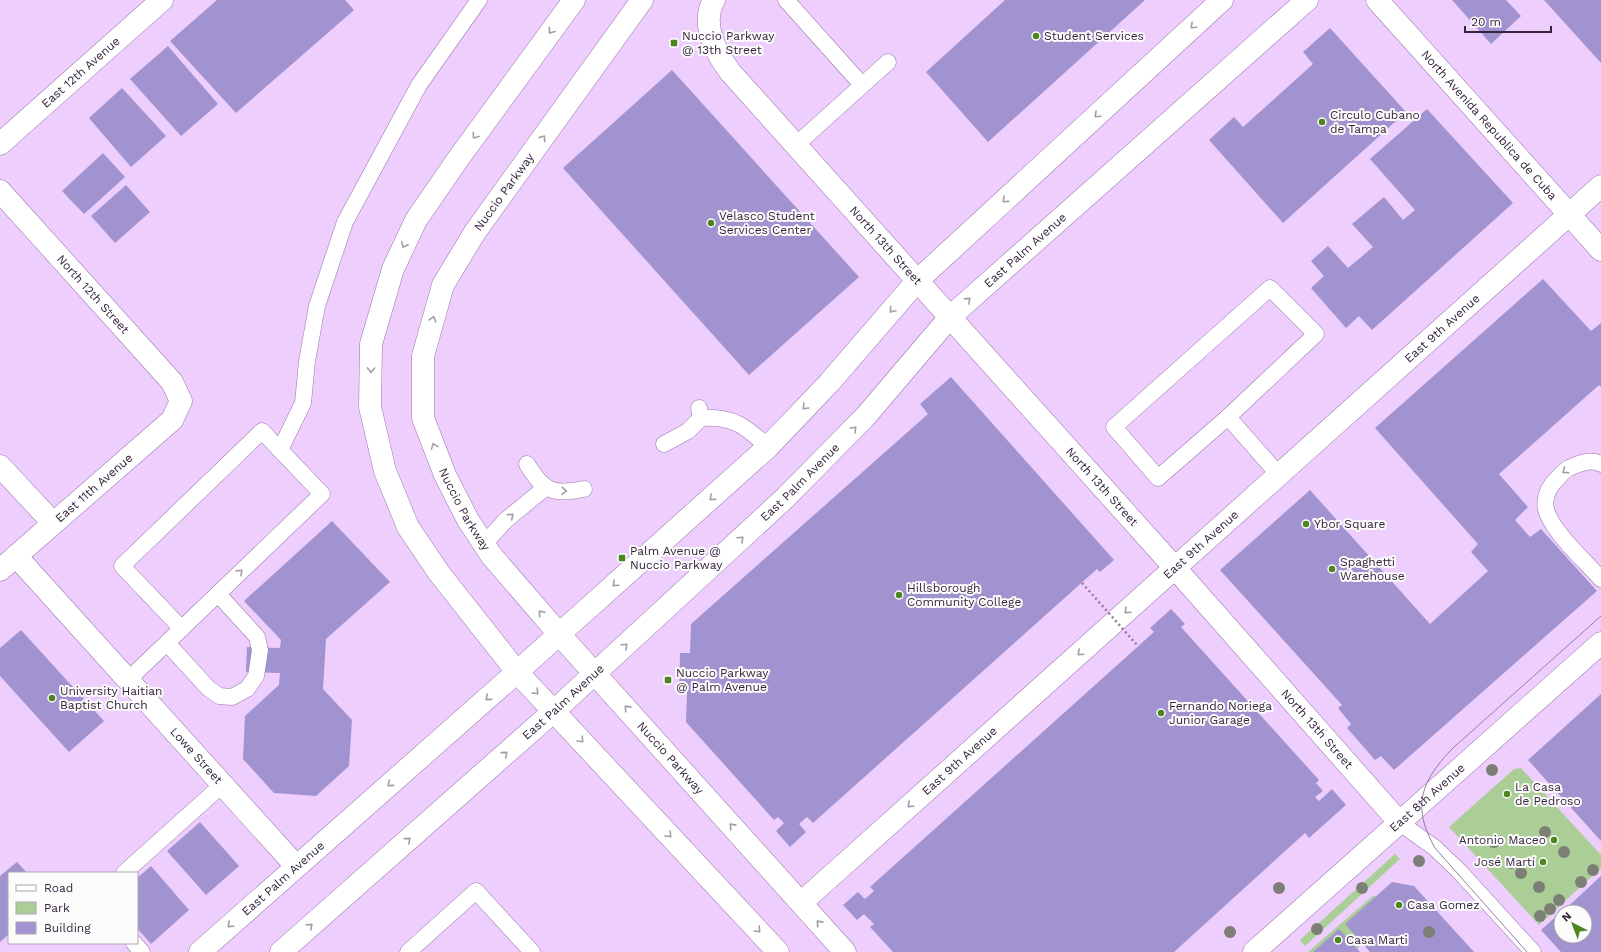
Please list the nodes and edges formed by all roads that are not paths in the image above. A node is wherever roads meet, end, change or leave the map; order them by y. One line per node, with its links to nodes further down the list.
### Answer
1 (162, 0): 12 (street, East 12th Avenue)
2 (479, 0): 24 (lane)
3 (574, 0): 41 (street, one-way to 41)
4 (642, 0): 32 (street, Nuccio Parkway, one-way to 4)
5 (714, 0): 13 (street, North 13th Street)
6 (786, 0): 11 (lane)
7 (1222, 0): 18 (street, East Palm Avenue, one-way to 18)
8 (1307, 0): 19 (street, East Palm Avenue, one-way to 8)
9 (1377, 0): 16 (street, North Avenida Republica de Cuba)
10 (888, 62): 11 (lane)
11 (862, 85): 13 (lane)
12 (0, 144)
13 (796, 145): 18 (street, North 13th Street)
14 (1601, 186): 16 (street, East 9th Avenue)
15 (0, 191): 20 (street, North 12th Street)
16 (1569, 215): 17 (street, North Avenida Republica de Cuba); 28 (street, East 9th Avenue)
17 (1601, 250)
18 (917, 281): 19 (street, North 13th Street); 23 (street, East Palm Avenue, one-way to 23)
19 (950, 317): 34 (street, North 13th Street); 42 (street, East Palm Avenue, one-way to 19)
20 (181, 401): 31 (street, East 11th Avenue)
21 (1228, 417): 21 (lane); 28 (lane)
22 (664, 444): 23 (lane)
23 (768, 447): 38 (street, East Palm Avenue, one-way to 38)
24 (280, 450): 36 (lane, one-way to 24); 37 (lane)
25 (527, 464): 29 (lane)
26 (1601, 464): 35 (lane, one-way to 35)
27 (0, 466): 31 (street)
28 (1279, 475): 34 (street, East 9th Avenue)
29 (545, 488): 30 (lane, one-way to 30); 32 (lane, one-way to 29)
30 (584, 489)
31 (53, 523): 33 (street, East 11th Avenue)
32 (484, 544): 38 (street, Nuccio Parkway, one-way to 32)
33 (8, 563): 43 (street, Lowe Street)
34 (1175, 568): 46 (street, North 13th Street); 49 (street, East 9th Avenue, one-way to 49)
35 (1601, 579)
36 (218, 594): 37 (lane); 39 (lane)
37 (182, 629): 39 (lane)
38 (559, 634): 41 (street, East Palm Avenue); 42 (street, Nuccio Parkway)
39 (167, 643): 43 (lane)
40 (1601, 643): 46 (street, East 8th Avenue)
41 (517, 672): 44 (street, one-way to 44); 47 (street, East Palm Avenue, one-way to 47)
42 (596, 672): 44 (street, East Palm Avenue); 49 (street, Nuccio Parkway, one-way to 42)
43 (128, 680): 45 (street, Lowe Street)
44 (554, 711): 51 (street, East Palm Avenue, one-way to 44); 56 (street, one-way to 56)
45 (222, 785): 47 (street, Lowe Street); 48 (lane)
46 (1400, 823): 58 (street, East 8th Avenue); 59 (lane, North 13th Street)
47 (296, 866): 53 (street, East Palm Avenue, one-way to 53)
48 (125, 872)
49 (801, 903): 57 (street, Nuccio Parkway, one-way to 49)
50 (135, 944): 52 (lane)
51 (288, 950)
52 (142, 952)
53 (200, 952)
54 (408, 952): 55 (lane)
55 (532, 952)
56 (778, 952)
57 (845, 952)
58 (1254, 952)
59 (1533, 952)

